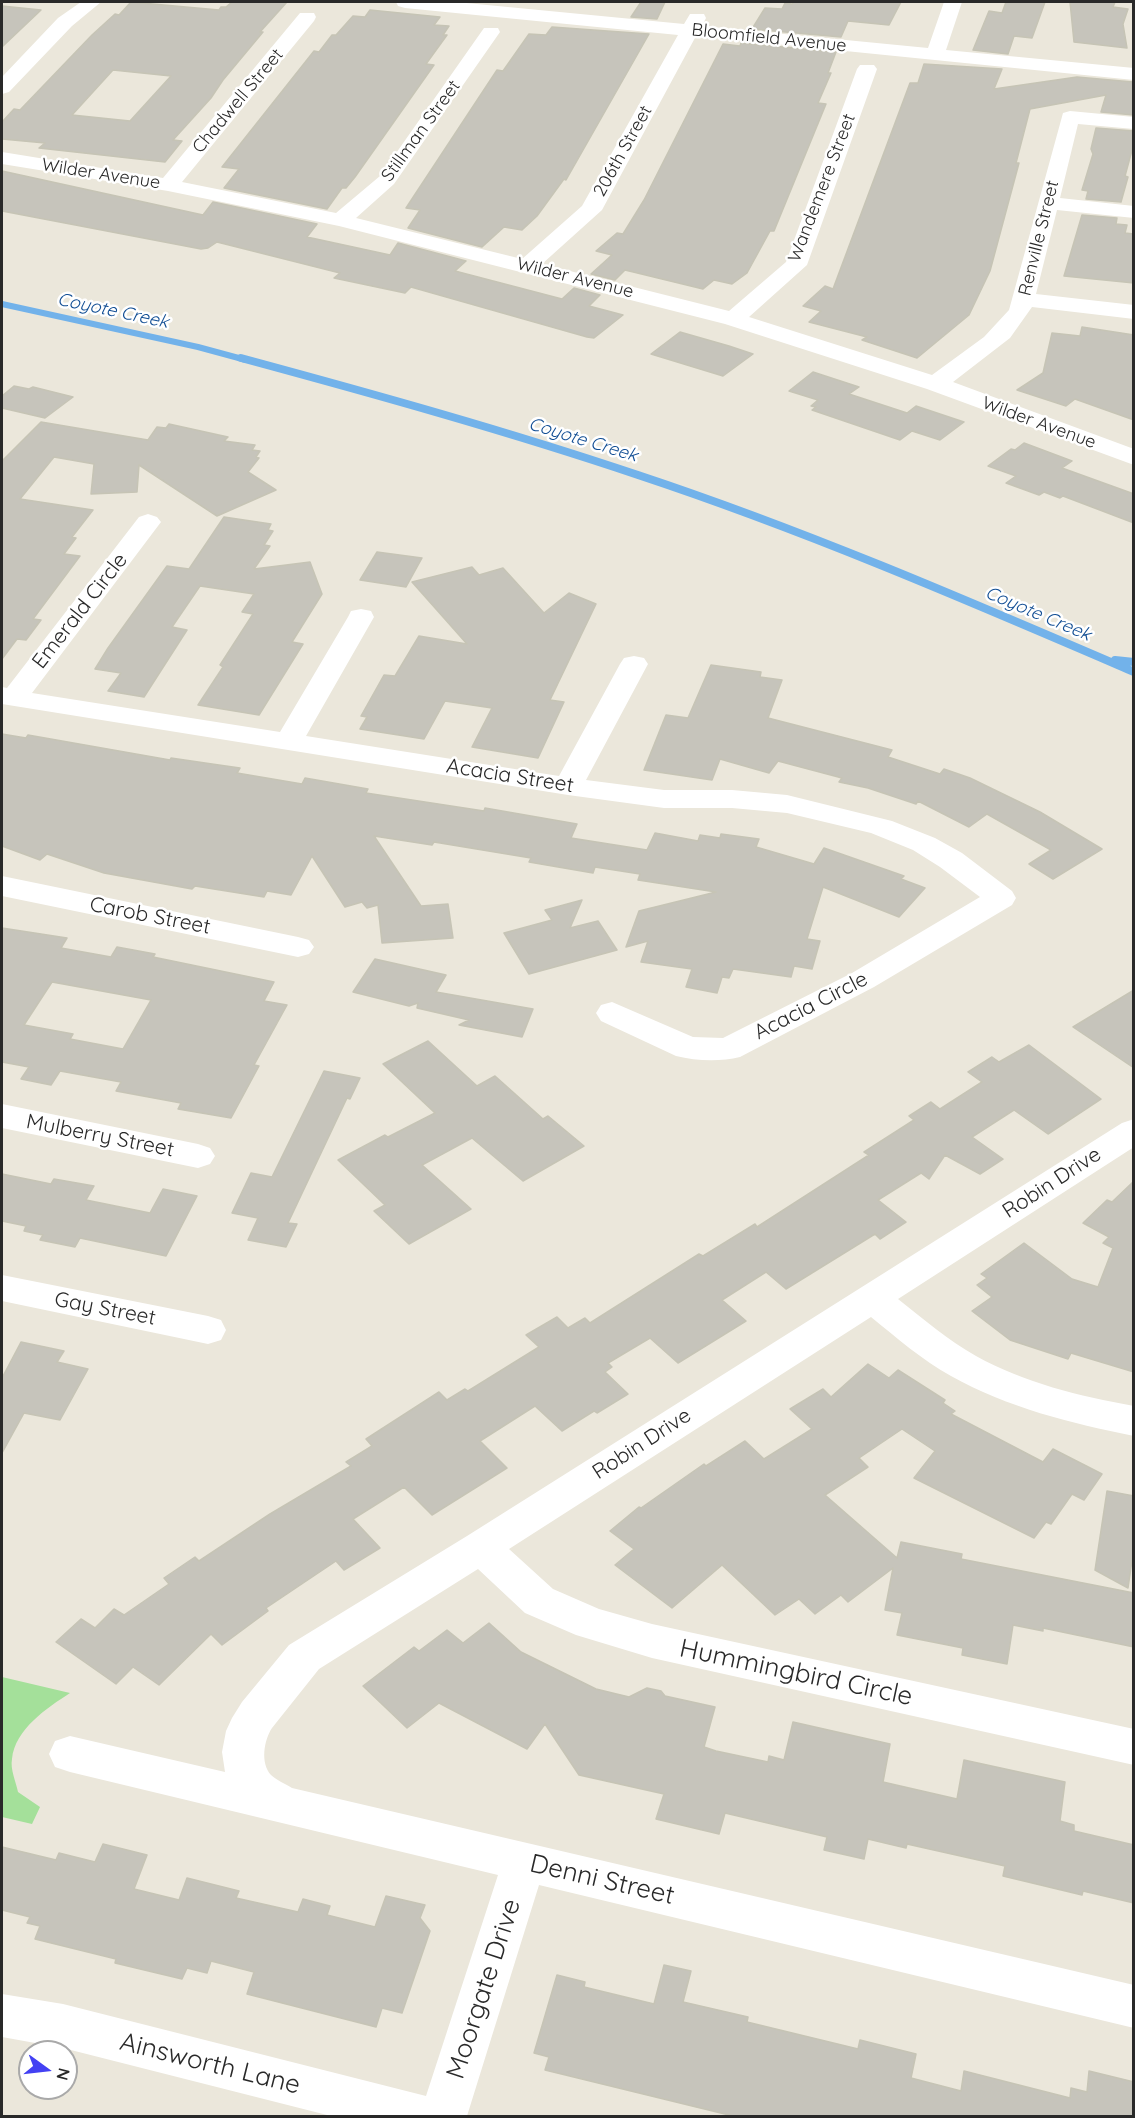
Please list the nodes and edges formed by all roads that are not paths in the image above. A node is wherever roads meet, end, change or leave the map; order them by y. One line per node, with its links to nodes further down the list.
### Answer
1 (92, 2): 12 (street)
2 (405, 2): 6 (street, Bloomfield Avenue)
3 (532, 2): 6 (street, Bloomfield Avenue)
4 (953, 2): 8 (street)
5 (307, 17): 15 (street, Chadwell Street)
6 (694, 24): 8 (street, Bloomfield Avenue); 19 (street, 206th Street)
7 (491, 32): 18 (street, Stillman Street)
8 (937, 48): 9 (street, Bloomfield Avenue); 11 (street, Bloomfield Avenue)
9 (1134, 60)
10 (867, 69): 22 (street, Wandemere Street)
11 (1134, 74)
12 (2, 88)
13 (1134, 123): 16 (street, Renville Street)
14 (2, 158): 15 (street, Wilder Avenue)
15 (168, 184): 18 (street, Wilder Avenue)
16 (1047, 203): 17 (street); 20 (street, Renville Street)
17 (1134, 212)
18 (340, 220): 19 (street, Wilder Avenue)
19 (527, 266): 22 (street, Wilder Avenue)
20 (1023, 299): 21 (street); 23 (street, Renville Street)
21 (1134, 312)
22 (733, 319): 23 (street, Wilder Avenue)
23 (935, 384): 24 (street, Wilder Avenue)
24 (1134, 458)
25 (148, 522): 28 (street, Emerald Circle)
26 (361, 617): 29 (street)
27 (634, 664): 30 (street)
28 (7, 697): 29 (street, Acacia Street)
29 (289, 741): 30 (street, Acacia Street)
30 (568, 786): 32 (street, Acacia Street)
31 (2, 886): 33 (street, Carob Street)
32 (1001, 898): 34 (street, Acacia Circle)
33 (298, 947)
34 (612, 1013)
35 (2, 1116): 37 (street, Mulberry Street)
36 (1134, 1131): 39 (street, Robin Drive)
37 (198, 1156)
38 (2, 1288): 40 (street, Gay Street)
39 (872, 1298): 41 (street); 42 (street, Robin Drive)
40 (208, 1330)
41 (1134, 1420)
42 (481, 1547): 43 (street, Hummingbird Circle); 45 (street, Robin Drive)
43 (1134, 1747)
44 (70, 1754): 45 (street, Denni Street)
45 (280, 1803): 46 (street, Denni Street)
46 (524, 1862): 47 (street, Denni Street); 50 (street, Moorgate Drive)
47 (1134, 2007)
48 (2, 2016): 49 (street, Ainsworth Lane)
49 (418, 2116)
50 (443, 2116)

